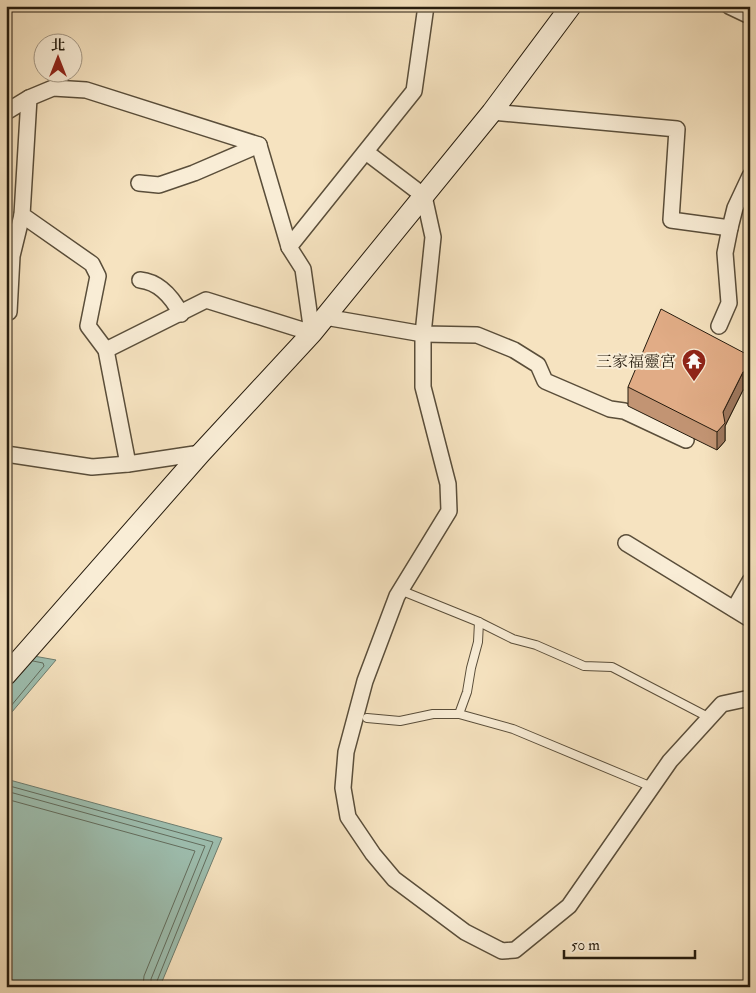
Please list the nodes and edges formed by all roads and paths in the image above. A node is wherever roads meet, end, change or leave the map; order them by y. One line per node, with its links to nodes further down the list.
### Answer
1 (426, 6): 9 (street)
2 (571, 6): 7 (main road)
3 (729, 6): 4 (street)
4 (750, 16)
5 (29, 98): 6 (street); 8 (street); 14 (street)
6 (6, 112)
7 (492, 112): 12 (main road); 15 (street)
8 (259, 146): 11 (street); 16 (street)
9 (366, 152): 12 (street); 16 (street)
10 (750, 176): 13 (street)
11 (139, 183)
12 (424, 196): 20 (main road); 23 (street)
13 (742, 208): 15 (street)
14 (22, 215): 18 (street); 24 (street)
15 (730, 228): 21 (street)
16 (290, 247): 22 (street)
17 (140, 280): 19 (street)
18 (9, 312)
19 (181, 314): 22 (street); 24 (street)
20 (325, 317): 22 (main road); 23 (street)
21 (719, 326)
22 (312, 333): 26 (main road)
23 (423, 334): 25 (street); 31 (street)
24 (106, 350): 28 (street)
25 (686, 440)
26 (201, 453): 28 (street); 35 (main road)
27 (6, 454): 28 (street)
28 (128, 464)
29 (626, 543): 32 (street)
30 (750, 581): 32 (street)
31 (400, 590): 34 (lane); 40 (street)
32 (734, 609): 33 (street)
33 (750, 618)
34 (479, 622): 37 (lane); 39 (lane)
35 (6, 675)
36 (750, 698): 39 (street)
37 (459, 714): 38 (lane); 40 (lane)
38 (367, 718)
39 (710, 718): 40 (street)
40 (652, 787)

